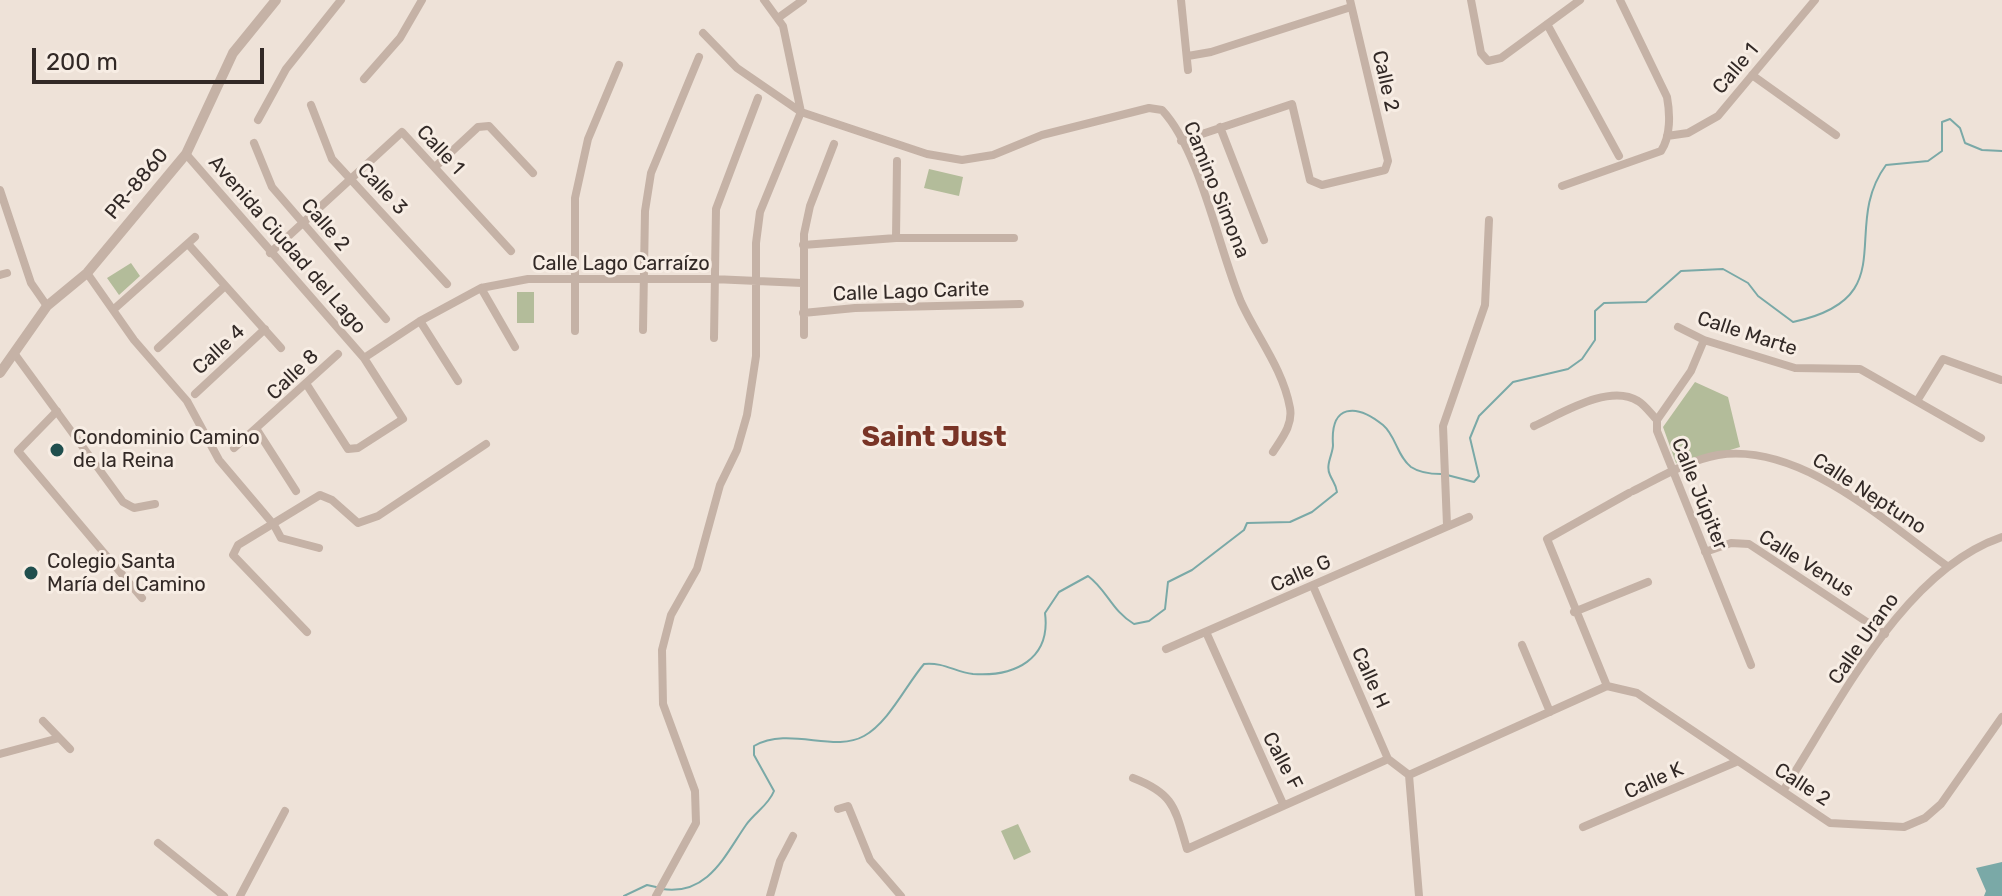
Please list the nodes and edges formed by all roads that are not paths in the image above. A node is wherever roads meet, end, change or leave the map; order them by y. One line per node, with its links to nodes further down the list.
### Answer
1 (276, 0): 31 (street, PR-8860 / PR-8860)
2 (341, 0): 24 (street)
3 (422, 0): 20 (street)
4 (764, 0): 12 (street)
5 (803, 0): 12 (street)
6 (1181, 0): 15 (street)
7 (1471, 0): 13 (street)
8 (1580, 0): 13 (street)
9 (1620, 0): 27 (street)
10 (1815, 0): 19 (street, Calle 1)
11 (1350, 4): 15 (street); 25 (street, Calle 2)
12 (778, 18): 23 (street)
13 (1547, 24): 32 (street)
14 (703, 33): 23 (street, Camino Simona)
15 (1188, 56): 18 (street)
16 (699, 57): 50 (street)
17 (619, 65): 49 (street)
18 (1188, 70)
19 (1752, 75): 26 (street); 27 (street, Calle 1)
20 (364, 79)
21 (758, 98): 51 (street)
22 (311, 105): 36 (street, Calle 3)
23 (801, 112): 28 (street, Camino Simona); 52 (street)
24 (258, 120)
25 (1220, 127): 28 (street); 44 (street)
26 (1836, 135)
27 (1667, 136): 37 (street)
28 (1181, 141): 89 (street, Camino Simona)
29 (254, 143): 41 (street, Calle 2)
30 (834, 144): 45 (street)
31 (186, 154): 47 (street, Avenida Ciudad del Lago); 48 (street, PR-8860 / PR-8860)
32 (1619, 156)
33 (897, 161): 42 (street)
34 (435, 167): 35 (street); 36 (street, Calle 1); 46 (street, Calle 1)
35 (533, 173)
36 (351, 177): 41 (street, Calle 1); 54 (street, Calle 3)
37 (1562, 186)
38 (1, 193): 39 (street)
39 (3, 214): 58 (street)
40 (1489, 220): 95 (street)
41 (302, 223): 47 (street, Calle 1); 61 (street, Calle 2)
42 (896, 238): 43 (street); 45 (street)
43 (1014, 238)
44 (1264, 240)
45 (803, 245): 53 (street)
46 (511, 251)
47 (270, 253): 75 (street, Avenida Ciudad del Lago)
48 (87, 273): 58 (street, PR-8860 / PR-8860); 59 (street)
49 (575, 279): 50 (street, Calle Lago Carraízo); 56 (street, Calle Lago Carraízo); 66 (street)
50 (644, 279): 51 (street, Calle Lago Carraízo); 65 (street)
51 (713, 279): 52 (street, Calle Lago Carraízo); 68 (street)
52 (758, 281): 53 (street, Calle Lago Carraízo); 128 (street)
53 (802, 283): 60 (street)
54 (447, 284)
55 (225, 286): 59 (street); 64 (street); 71 (street)
56 (481, 288): 62 (street, Calle Lago Carraízo); 70 (street)
57 (1020, 304): 60 (street, Calle Lago Carite)
58 (47, 306): 73 (street, PR-8860 / PR-8860)
59 (113, 310): 94 (street)
60 (803, 313): 67 (street)
61 (386, 319)
62 (420, 321): 75 (street, Calle Lago Carraízo); 78 (street)
63 (1678, 327): 69 (street, Calle Marte)
64 (265, 329): 72 (street); 80 (street, Calle 4)
65 (643, 330)
66 (575, 331)
67 (804, 335)
68 (714, 338)
69 (1704, 340): 81 (street, Calle Marte); 83 (street, Calle Júpiter)
70 (515, 347)
71 (158, 348)
72 (281, 348)
73 (14, 353): 76 (street, PR-8860 / PR-8860); 82 (street)
74 (338, 354): 79 (street, Calle 8)
75 (364, 358): 79 (street, Avenida Ciudad del Lago)
76 (0, 373)
77 (2001, 380): 81 (street)
78 (458, 381)
79 (307, 385): 85 (street, Calle 8)
80 (195, 394)
81 (1917, 401): 86 (street, Calle Marte)
82 (57, 411): 92 (street); 102 (street)
83 (1657, 420): 84 (street); 90 (street, Calle Júpiter)
84 (1534, 426)
85 (257, 430): 88 (street, Calle 8); 91 (street)
86 (1981, 438)
87 (486, 444): 94 (street)
88 (234, 448)
89 (1273, 452)
90 (1673, 472): 98 (street, Calle Júpiter); 99 (street, Calle Neptuno); 103 (street, Calle Neptuno)
91 (296, 491)
92 (155, 504)
93 (1469, 517): 95 (street, Calle G)
94 (274, 525): 97 (street); 104 (street)
95 (1447, 525): 101 (street, Calle G)
96 (2002, 537): 99 (street, Calle Urano)
97 (319, 548)
98 (1705, 552): 106 (street, Calle Venus); 109 (street, Calle Júpiter)
99 (1947, 566): 106 (street, Calle Urano)
100 (1648, 582): 103 (street)
101 (1313, 586): 105 (street, Calle G); 117 (street, Calle H)
102 (142, 598)
103 (1574, 612): 110 (street)
104 (307, 632)
105 (1206, 632): 108 (street, Calle G); 122 (street, Calle F)
106 (1885, 634): 121 (street, Calle Urano)
107 (1522, 645): 111 (street)
108 (1166, 649)
109 (1751, 665)
110 (1607, 686): 111 (street); 118 (street, Calle 2)
111 (1550, 712): 119 (street)
112 (2002, 717): 121 (street, Calle 2)
113 (43, 721): 114 (street)
114 (59, 738): 115 (street); 116 (street)
115 (70, 749)
116 (0, 754)
117 (1388, 759): 119 (street, Calle H); 122 (street, Calle F)
118 (1736, 762): 121 (street, Calle 2); 125 (street, Calle K)
119 (1409, 775): 133 (street)
120 (1133, 778): 122 (street)
121 (1783, 791)
122 (1283, 804)
123 (838, 809): 132 (street)
124 (285, 811): 130 (street)
125 (1583, 827)
126 (793, 836): 131 (street)
127 (158, 843): 129 (street)
128 (657, 894)
129 (224, 896)
130 (240, 896)
131 (770, 896)
132 (901, 896)
133 (1419, 896)

